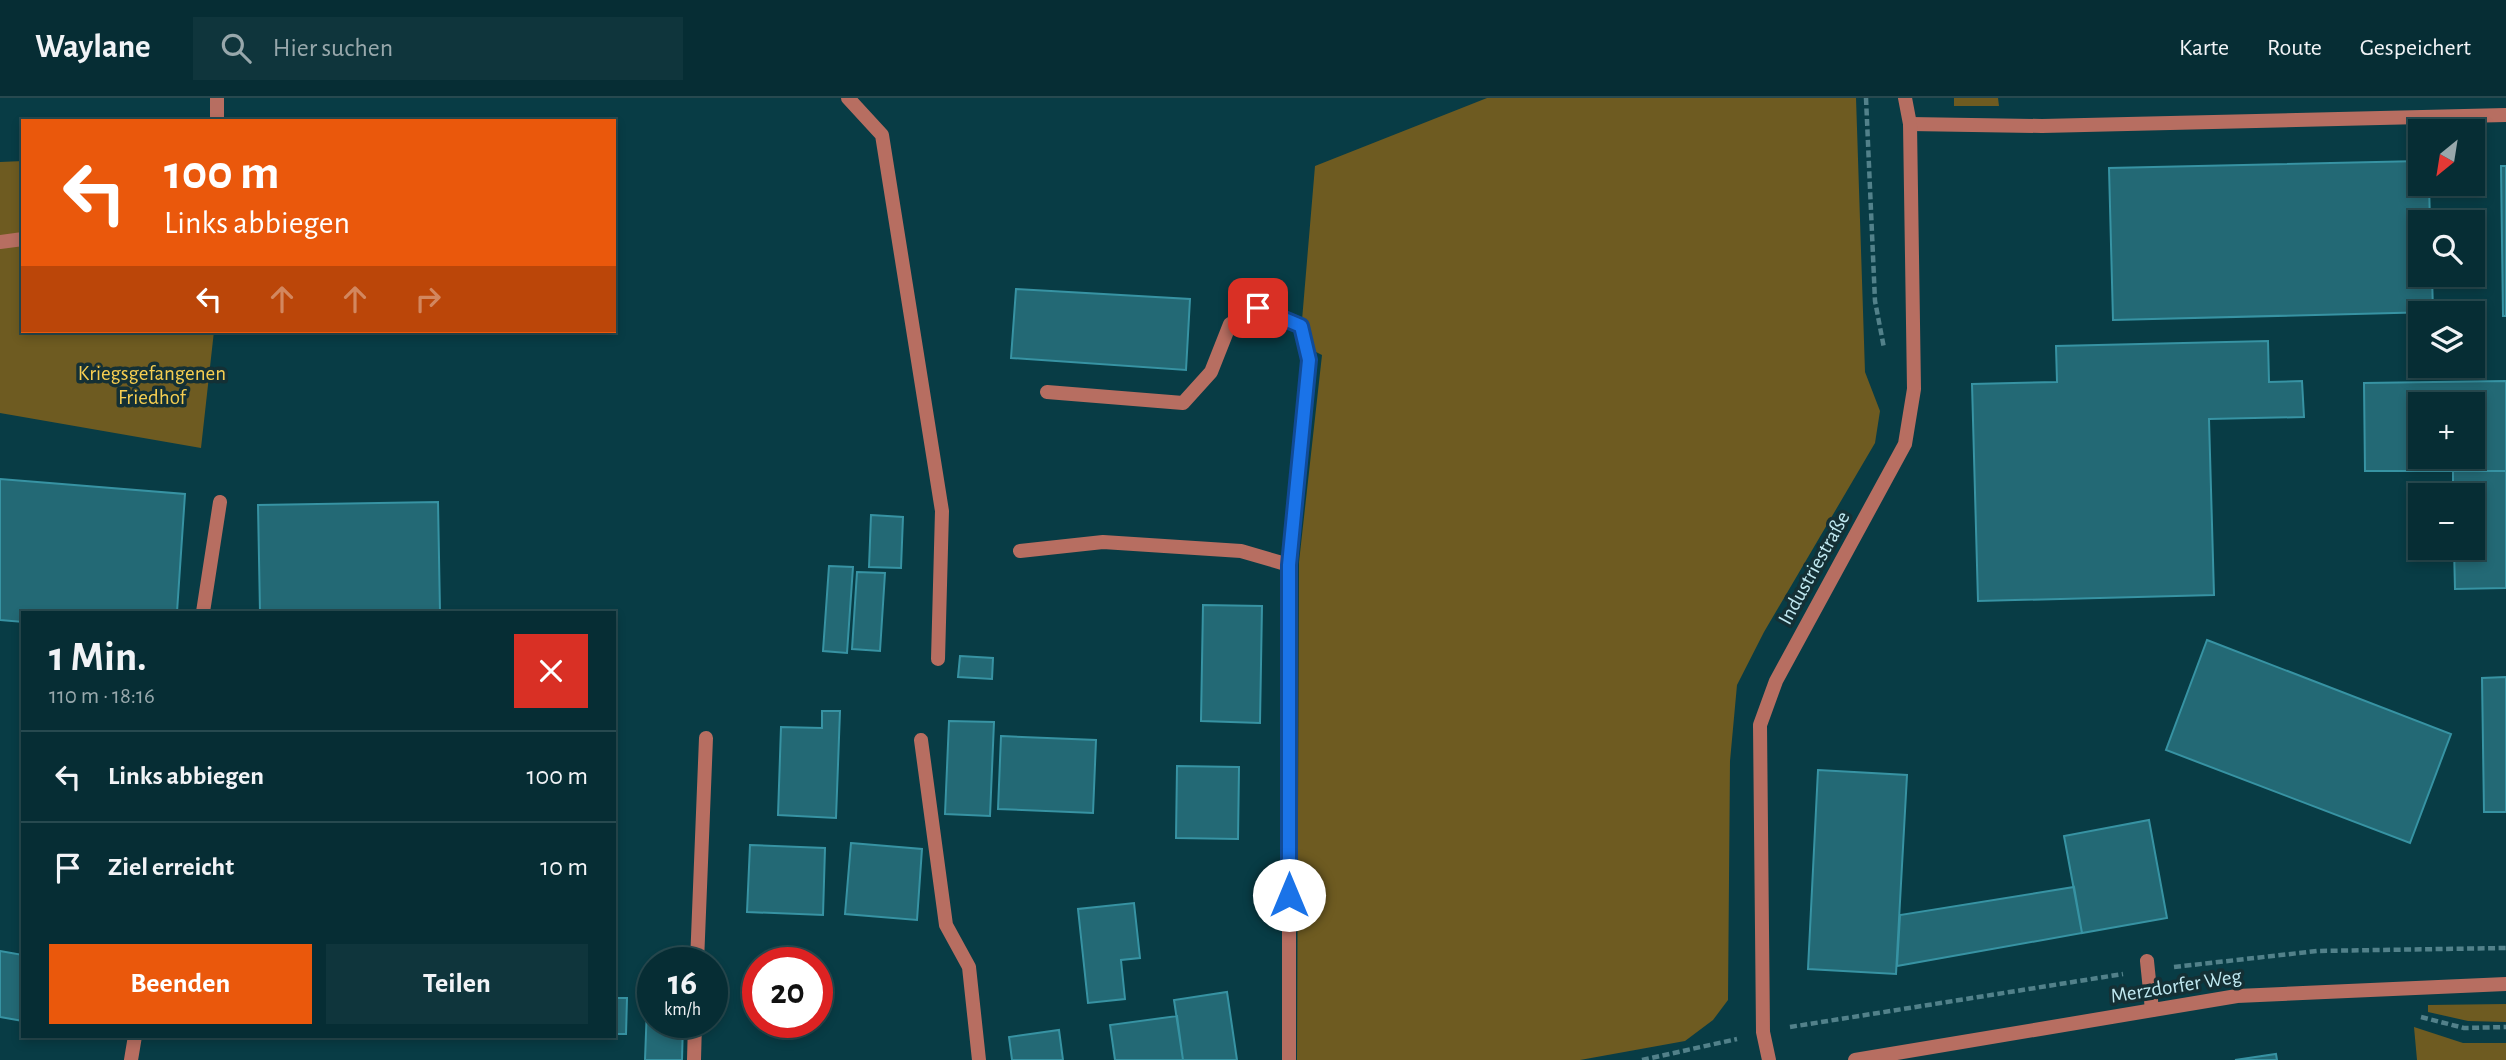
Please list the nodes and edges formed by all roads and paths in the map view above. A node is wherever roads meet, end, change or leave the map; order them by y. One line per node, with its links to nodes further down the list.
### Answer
1 (218, 98): 6 (street)
2 (848, 98): 16 (street)
3 (1866, 98): 10 (path)
4 (1905, 98): 7 (street, Industriestraße)
5 (2506, 115): 7 (street)
6 (217, 119)
7 (1910, 124): 26 (street, Industriestraße)
8 (21, 239): 9 (street)
9 (0, 242)
10 (1885, 354)
11 (1047, 392): 14 (street)
12 (220, 502): 15 (street)
13 (1020, 551): 14 (street)
14 (1289, 565): 32 (street)
15 (203, 611)
16 (938, 659)
17 (706, 738): 19 (street)
18 (921, 740): 31 (street)
19 (698, 947)
20 (2506, 948): 21 (path)
21 (2148, 965): 23 (street); 26 (path)
22 (2506, 984): 23 (street, Merzdorfer Weg)
23 (2152, 1010): 35 (street, Merzdorfer Weg)
24 (2411, 1015): 25 (path)
25 (2506, 1027)
26 (1763, 1032): 33 (path); 34 (street, Industriestraße)
27 (135, 1038): 29 (street)
28 (695, 1038): 30 (street)
29 (131, 1060)
30 (694, 1060)
31 (979, 1060)
32 (1289, 1060)
33 (1642, 1060)
34 (1769, 1060)
35 (1855, 1060)

